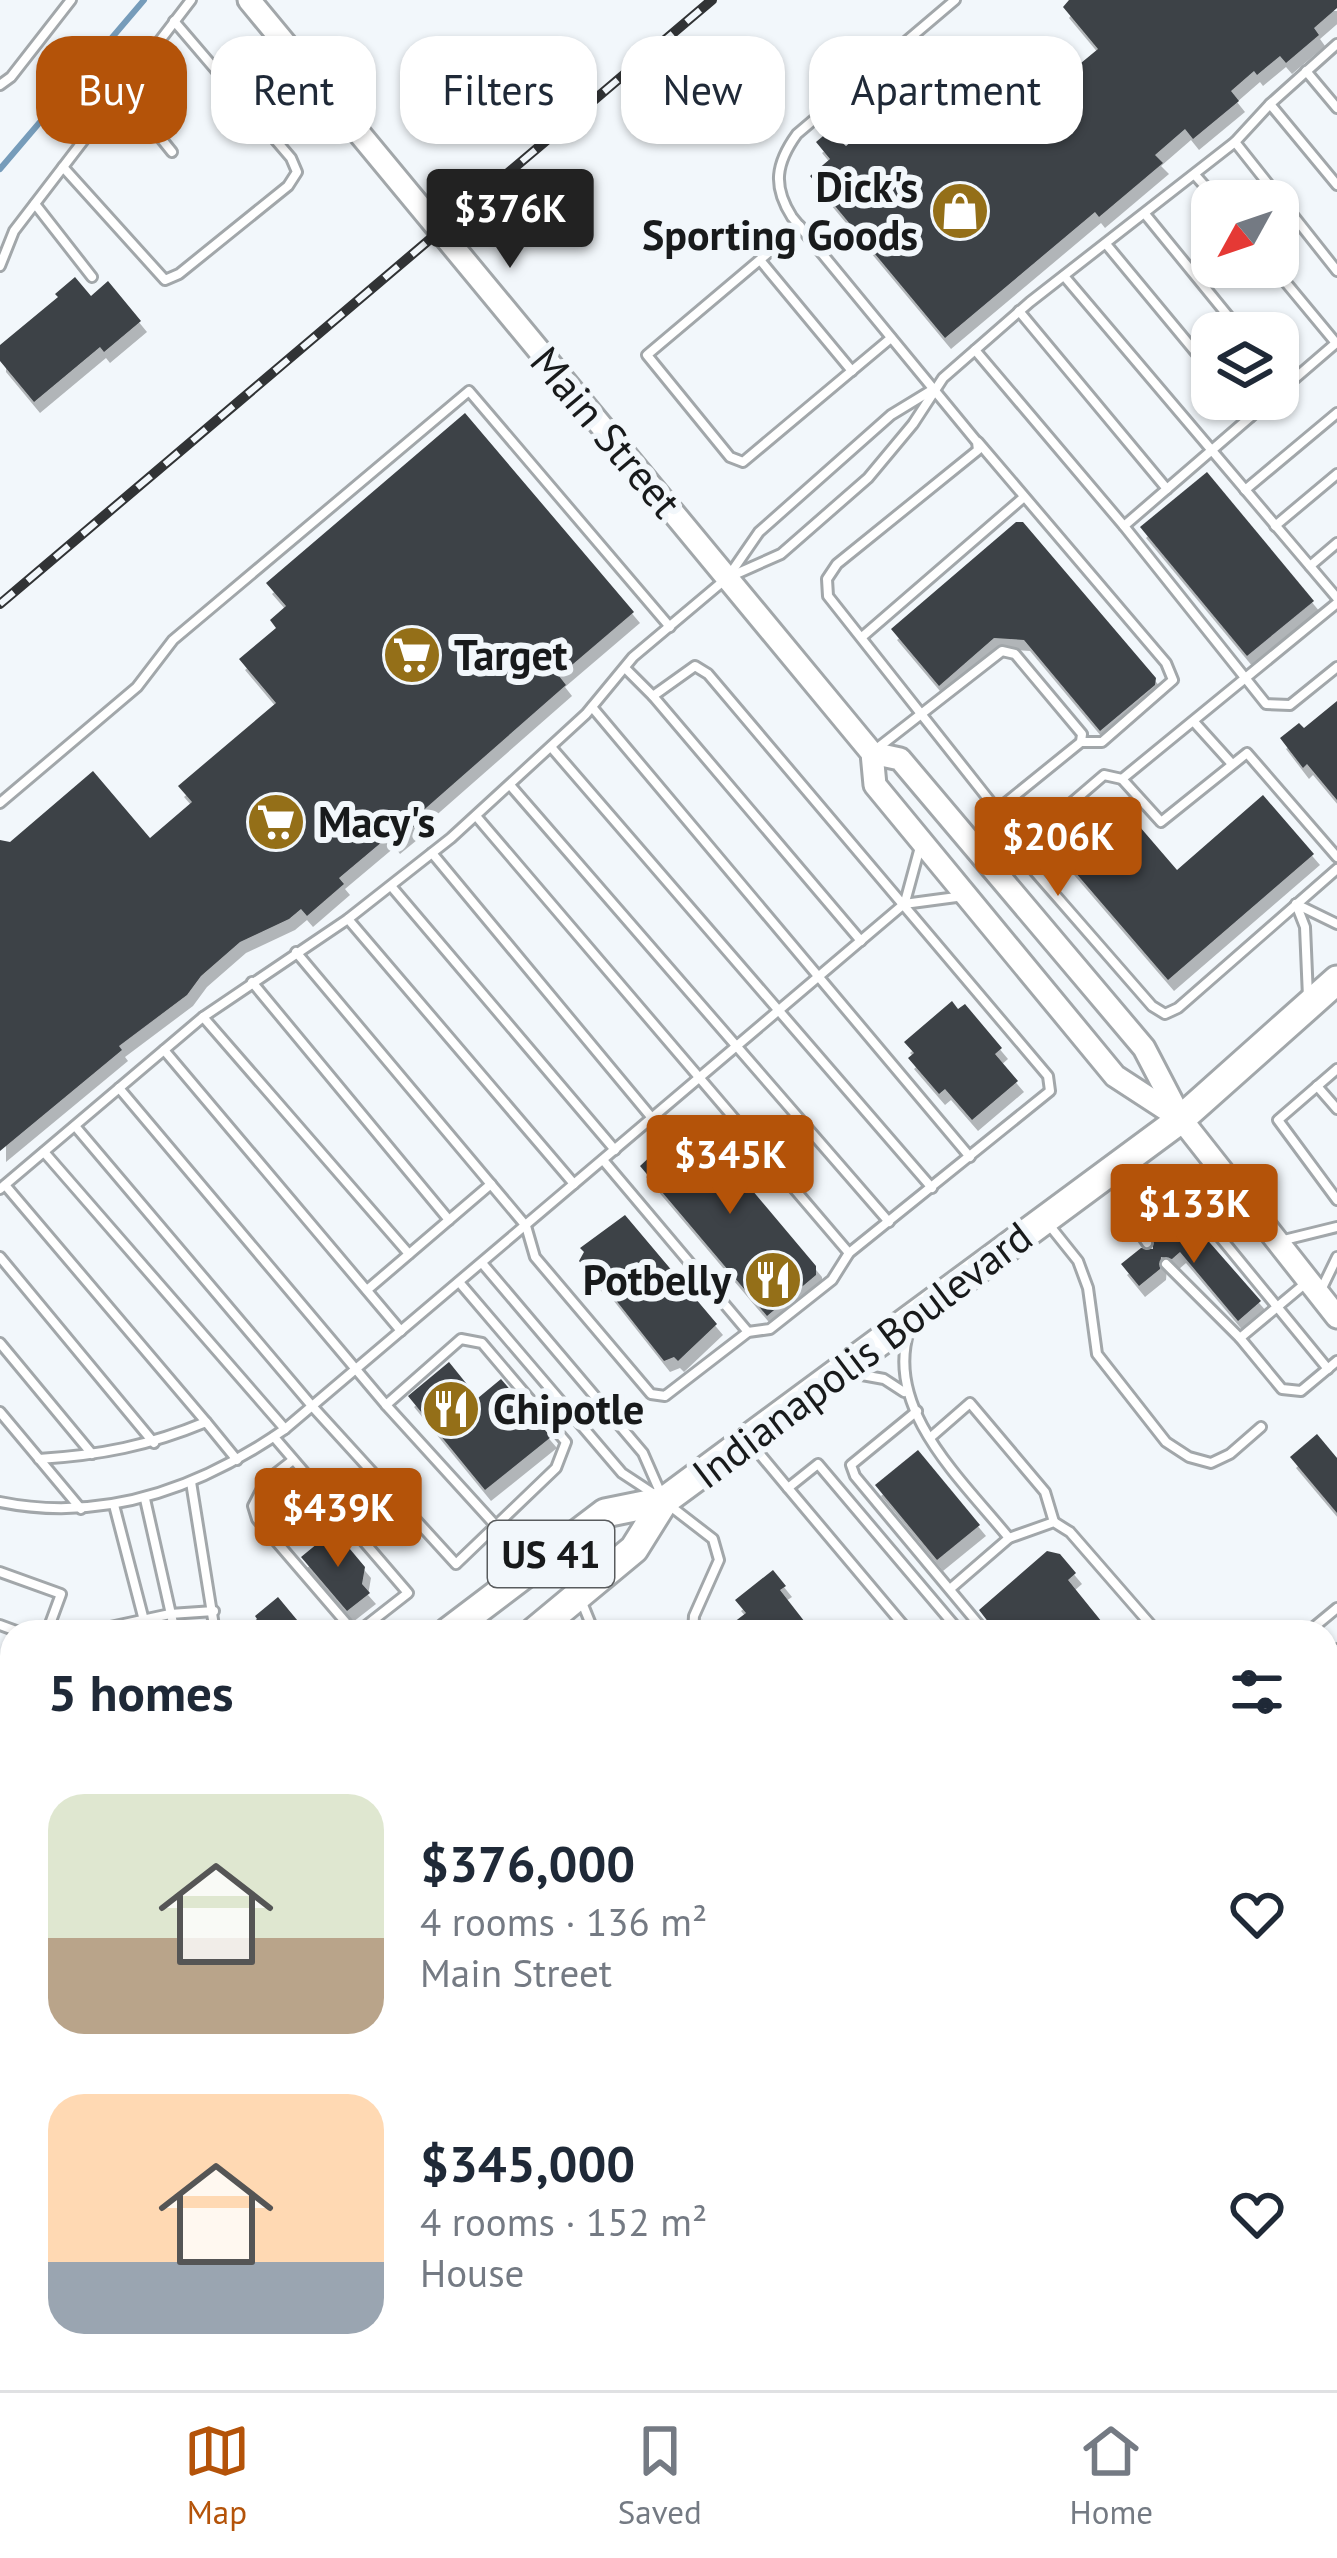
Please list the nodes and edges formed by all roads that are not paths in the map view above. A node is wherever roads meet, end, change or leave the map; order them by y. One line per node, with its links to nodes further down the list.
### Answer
1 (71, 0): 9 (lane)
2 (191, 0): 5 (lane)
3 (249, 0): 51 (street, Main Street)
4 (955, 0): 22 (lane)
5 (174, 21): 6 (lane); 16 (lane)
6 (163, 36)
7 (1337, 44): 8 (lane)
8 (1306, 71): 10 (lane); 11 (lane)
9 (0, 85)
10 (1270, 104): 12 (lane); 19 (lane)
11 (1337, 108)
12 (1235, 142): 17 (lane); 26 (lane)
13 (80, 144): 16 (lane)
14 (166, 144): 15 (lane)
15 (172, 152)
16 (63, 167): 20 (lane)
17 (1195, 174): 18 (lane); 21 (lane)
18 (1200, 180)
19 (1337, 185)
20 (34, 204): 25 (lane); 28 (lane)
21 (1144, 214): 23 (lane); 31 (lane)
22 (800, 226): 24 (lane); 32 (lane)
23 (1106, 244): 27 (lane); 34 (lane)
24 (760, 260): 36 (lane); 36 (lane)
25 (0, 266)
26 (1337, 272)
27 (1064, 276): 30 (lane); 42 (lane)
28 (92, 277)
29 (1291, 288): 33 (lane)
30 (1019, 311): 35 (lane); 44 (lane)
31 (1225, 312)
32 (891, 338): 36 (lane); 38 (lane)
33 (1337, 343): 37 (lane)
34 (1191, 347)
35 (975, 350): 38 (lane); 47 (lane)
36 (852, 371)
37 (1299, 375)
38 (933, 390): 41 (lane); 51 (lane); 51 (lane)
39 (1337, 413): 45 (lane)
40 (1246, 420): 42 (lane)
41 (977, 442): 46 (lane); 54 (lane)
42 (1211, 450): 44 (lane); 45 (lane)
43 (1337, 474): 48 (lane)
44 (1167, 489): 47 (lane)
45 (1245, 490): 48 (lane)
46 (1024, 497): 54 (lane); 62 (lane)
47 (1124, 526): 57 (lane)
48 (1275, 526): 50 (lane)
49 (1337, 543): 50 (lane)
50 (1310, 566): 52 (lane)
51 (727, 578): 53 (lane); 64 (street, Main Street)
52 (1337, 601): 57 (lane)
53 (670, 627): 55 (lane); 68 (lane)
54 (862, 637): 60 (lane)
55 (625, 668): 58 (lane); 59 (lane)
56 (1337, 669): 57 (lane)
57 (1245, 680): 61 (lane)
58 (653, 696): 79 (lane); 83 (lane)
59 (592, 707): 63 (lane); 85 (lane)
60 (921, 714): 62 (lane); 64 (lane); 69 (lane)
61 (1195, 723): 65 (lane); 66 (lane)
62 (1081, 742): 69 (lane)
63 (551, 747): 67 (lane); 89 (lane)
64 (872, 753): 71 (street, Main Street); 75 (street, Main Street)
65 (1232, 764): 66 (lane); 74 (lane)
66 (1122, 779): 72 (lane)
67 (510, 784): 70 (lane); 91 (lane)
68 (0, 803)
69 (998, 809): 72 (lane)
70 (476, 816): 73 (lane); 94 (lane)
71 (922, 843): 78 (street, Main Street); 79 (lane)
72 (1016, 850): 75 (lane); 80 (lane)
73 (432, 853): 77 (lane); 98 (lane)
74 (1337, 857)
75 (996, 868): 99 (street, Main Street)
76 (1337, 868): 80 (lane)
77 (391, 886): 81 (lane); 101 (lane)
78 (965, 896): 79 (lane); 99 (street, Main Street)
79 (904, 904): 83 (lane); 103 (lane)
80 (1296, 904): 82 (lane); 88 (lane)
81 (348, 920): 84 (lane); 106 (lane)
82 (1337, 923)
83 (861, 941): 85 (lane)
84 (296, 952): 87 (lane); 105 (lane)
85 (818, 977): 89 (lane); 103 (lane)
86 (1337, 980): 88 (highway, Indianapolis Boulevard / US 41)
87 (252, 982): 90 (lane); 110 (lane)
88 (1308, 1005): 99 (highway, Indianapolis Boulevard / US 41)
89 (777, 1012): 91 (lane); 108 (lane)
90 (203, 1017): 92 (lane); 118 (lane)
91 (737, 1046): 94 (lane); 112 (lane)
92 (164, 1050): 96 (lane); 125 (lane)
93 (1337, 1069): 95 (lane)
94 (699, 1078): 98 (lane); 117 (lane)
95 (1317, 1086): 97 (lane); 109 (lane)
96 (119, 1088): 100 (lane); 134 (lane)
97 (1337, 1109)
98 (652, 1118): 101 (lane)
99 (1181, 1119): 111 (highway, Indianapolis Boulevard / US 41); 115 (street, Main Street)
100 (75, 1126): 102 (lane); 139 (lane)
101 (615, 1150): 104 (lane)
102 (44, 1152): 107 (lane); 144 (lane)
103 (970, 1157): 108 (lane)
104 (603, 1160): 106 (lane); 130 (lane)
105 (491, 1184): 110 (lane); 113 (lane)
106 (574, 1184): 113 (lane)
107 (3, 1187): 142 (lane)
108 (932, 1188): 112 (lane)
109 (1337, 1200)
110 (449, 1220): 118 (lane)
111 (1045, 1220): 128 (highway, Indianapolis Boulevard / US 41); 143 (lane)
112 (889, 1222): 117 (lane)
113 (526, 1226): 121 (lane); 130 (lane)
114 (1337, 1227): 115 (lane)
115 (1275, 1242): 124 (street, Main Street)
116 (1147, 1243): 126 (lane)
117 (849, 1253): 130 (lane)
118 (409, 1254): 125 (lane)
119 (0, 1257): 148 (lane)
120 (1337, 1257): 124 (lane)
121 (482, 1263): 123 (lane); 156 (lane)
122 (1166, 1264): 131 (lane)
123 (459, 1282): 129 (lane); 156 (lane)
124 (1313, 1288): 126 (lane); 127 (street, Main Street)
125 (367, 1290): 129 (lane)
126 (1277, 1307): 131 (lane); 135 (lane)
127 (1337, 1317)
128 (913, 1318): 136 (highway, Indianapolis Boulevard / US 41); 137 (lane)
129 (401, 1331): 134 (lane)
130 (748, 1332)
131 (1240, 1338): 135 (lane)
132 (0, 1342): 149 (lane)
133 (1337, 1361): 135 (lane)
134 (356, 1369): 138 (lane); 139 (lane)
135 (1328, 1369)
136 (839, 1372): 137 (lane); 147 (highway, Indianapolis Boulevard / US 41)
137 (905, 1393): 140 (lane)
138 (386, 1405): 161 (lane); 161 (lane)
139 (312, 1406): 144 (lane); 161 (lane)
140 (917, 1411): 146 (lane); 164 (lane)
141 (0, 1412): 150 (lane)
142 (206, 1422): 148 (lane); 151 (lane)
143 (1261, 1427)
144 (285, 1430): 145 (lane)
145 (274, 1437): 151 (lane); 152 (lane)
146 (931, 1437): 160 (lane); 162 (lane)
147 (748, 1440): 154 (lane); 156 (highway, Indianapolis Boulevard / US 41)
148 (154, 1443): 149 (lane)
149 (93, 1455): 150 (lane)
150 (39, 1459): 159 (lane)
151 (237, 1460): 153 (lane)
152 (293, 1460): 173 (lane); 174 (lane)
153 (191, 1481): 155 (lane); 166 (lane)
154 (788, 1488): 179 (lane); 180 (lane)
155 (146, 1498): 158 (lane); 167 (lane)
156 (664, 1501): 165 (highway, Indianapolis Boulevard / US 41); 175 (highway, Indianapolis Boulevard / US 41); 178 (lane)
157 (0, 1502): 159 (lane)
158 (113, 1504): 159 (lane); 168 (lane)
159 (82, 1510)
160 (1054, 1522): 162 (lane); 182 (lane)
161 (496, 1526)
162 (1009, 1538): 164 (lane)
163 (0, 1572): 169 (lane)
164 (950, 1589): 181 (lane)
165 (580, 1595): 176 (highway, Indianapolis Boulevard / US 41); 177 (lane)
166 (214, 1611): 167 (lane); 172 (lane)
167 (170, 1614): 168 (lane); 171 (lane)
168 (144, 1619): 170 (lane)
169 (51, 1620)
170 (140, 1620)
171 (172, 1620)
172 (214, 1620)
173 (345, 1620)
174 (372, 1620)
175 (464, 1620)
176 (549, 1620)
177 (589, 1620)
178 (694, 1620)
179 (900, 1620)
180 (949, 1620)
181 (975, 1620)
182 (1147, 1620)

